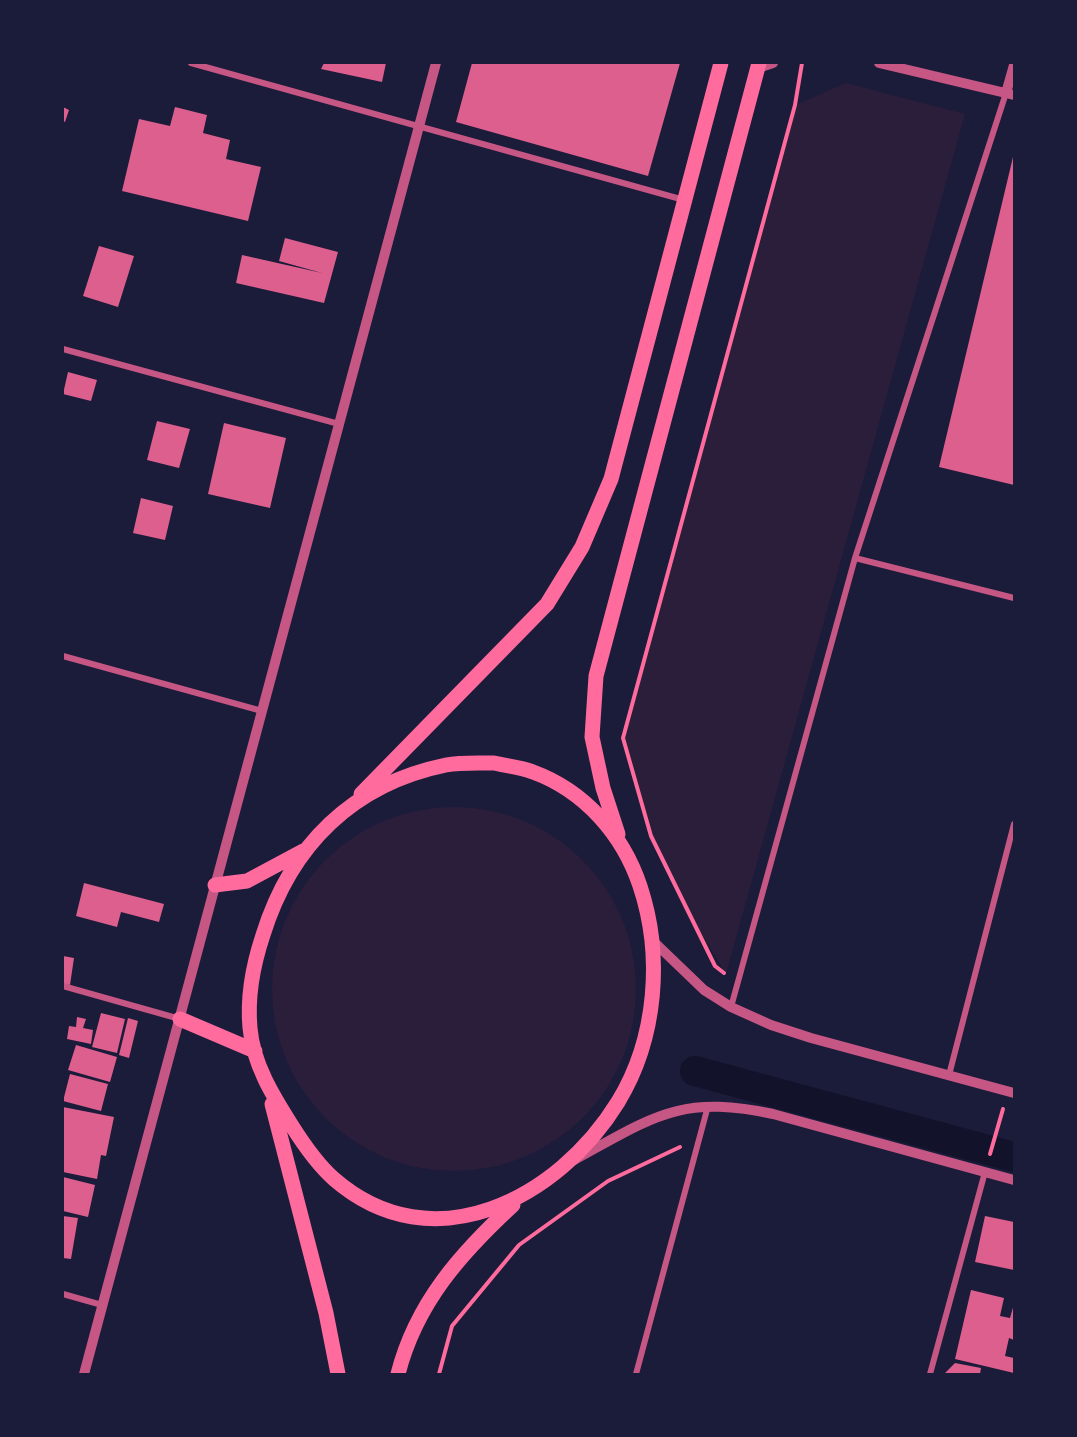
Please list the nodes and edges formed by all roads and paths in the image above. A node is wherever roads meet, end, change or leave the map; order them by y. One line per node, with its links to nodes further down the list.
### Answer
1 (190, 63): 9 (street)
2 (436, 63): 9 (street)
3 (721, 63): 10 (main road)
4 (802, 63): 23 (path)
5 (879, 63): 8 (street)
6 (763, 65): 19 (main road)
7 (1014, 65): 8 (street)
8 (1010, 94): 13 (street)
9 (419, 127): 10 (street); 12 (street)
10 (684, 200): 17 (main road)
11 (63, 349): 12 (street)
12 (339, 424): 16 (street)
13 (855, 558): 14 (street); 23 (street)
14 (1014, 598)
15 (63, 656): 16 (street)
16 (262, 711): 21 (street)
17 (354, 802): 19 (main road); 20 (main road)
18 (1014, 824): 28 (street)
19 (620, 840): 22 (main road)
20 (305, 849): 21 (main road); 27 (main road)
21 (215, 885): 26 (street)
22 (653, 941): 25 (street); 33 (main road)
23 (737, 984): 25 (street)
24 (63, 986): 26 (street)
25 (731, 1006): 28 (street)
26 (180, 1019): 27 (main road); 38 (street)
27 (255, 1051): 29 (main road)
28 (949, 1075): 30 (street)
29 (269, 1090): 36 (main road); 40 (main road)
30 (1010, 1097): 34 (path)
31 (708, 1105): 32 (street); 33 (street); 34 (street)
32 (700, 1138): 42 (path); 43 (street)
33 (569, 1163): 36 (main road)
34 (986, 1168): 35 (street); 44 (street)
35 (1014, 1180)
36 (520, 1198): 41 (main road)
37 (63, 1294): 38 (street)
38 (102, 1305): 39 (street)
39 (84, 1374)
40 (338, 1374)
41 (398, 1374)
42 (439, 1374)
43 (636, 1374)
44 (930, 1374)

